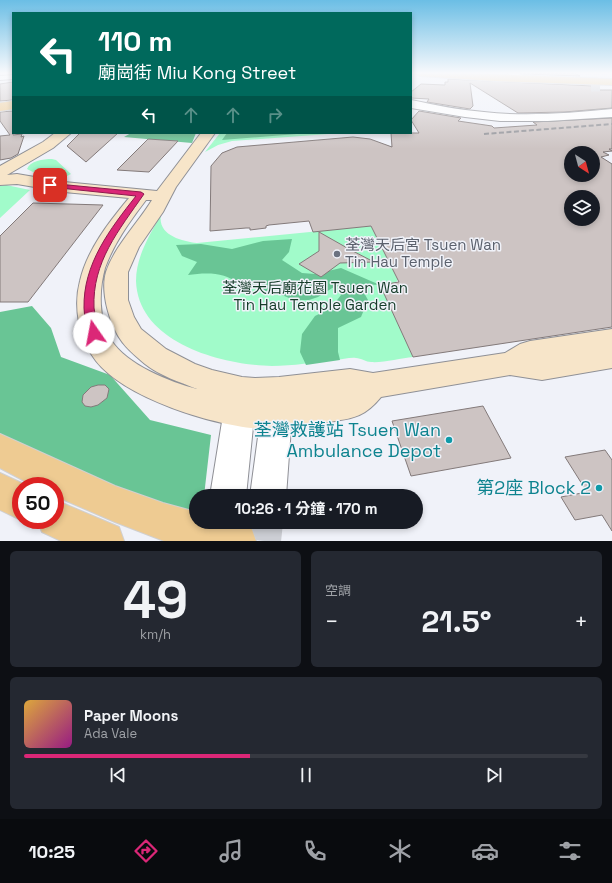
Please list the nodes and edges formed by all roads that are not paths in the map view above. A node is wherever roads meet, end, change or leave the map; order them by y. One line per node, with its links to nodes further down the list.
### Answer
1 (12, 99): 2 (main road)
2 (0, 102)
3 (412, 104): 6 (street)
4 (12, 105): 5 (main road)
5 (0, 107)
6 (612, 113)
7 (63, 134): 9 (main road)
8 (207, 134): 11 (main road)
9 (7, 174): 10 (main road)
10 (141, 194): 11 (main road); 15 (main road)
11 (163, 196): 15 (main road)
12 (612, 339): 14 (main road)
13 (612, 356): 14 (main road)
14 (510, 364): 16 (main road)
15 (240, 401): 16 (main road); 18 (street)
16 (277, 403): 19 (street)
17 (0, 450): 24 (main road)
18 (229, 489)
19 (269, 489)
20 (0, 491): 21 (main road)
21 (12, 497)
22 (64, 523): 23 (main road)
23 (105, 541)
24 (237, 541)

